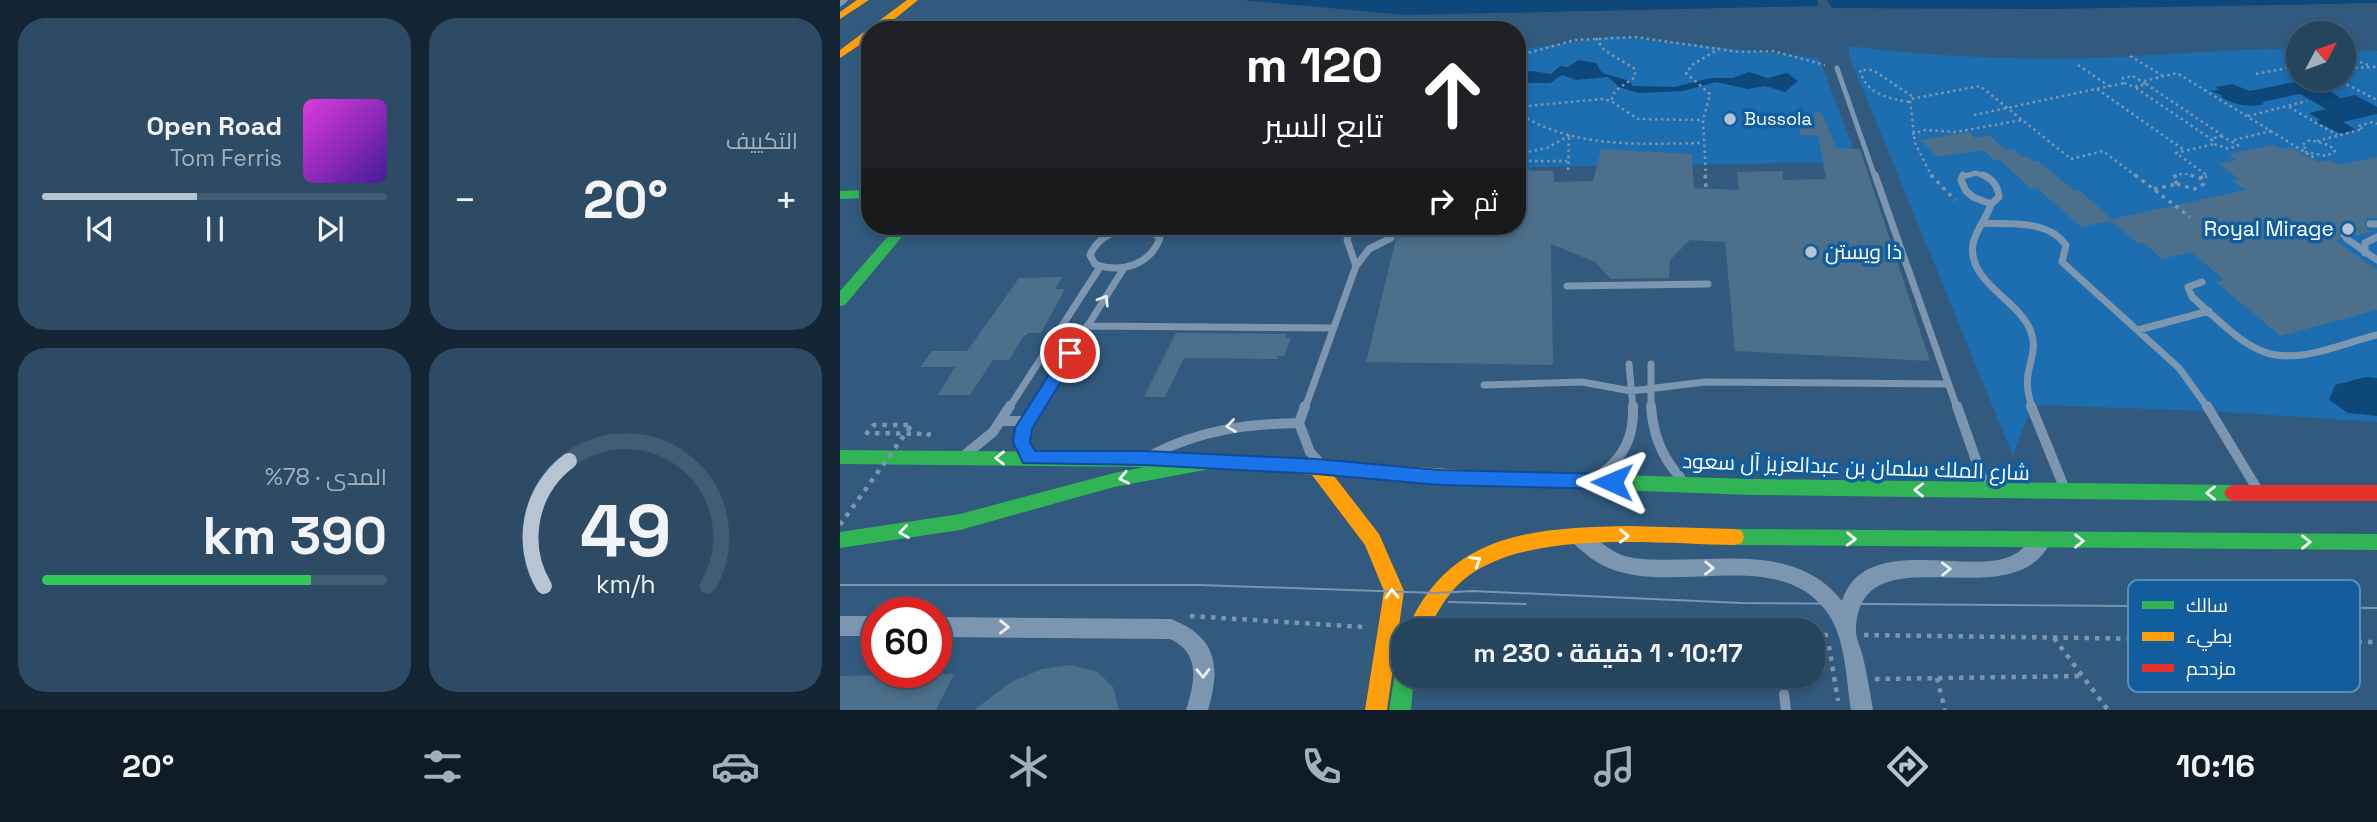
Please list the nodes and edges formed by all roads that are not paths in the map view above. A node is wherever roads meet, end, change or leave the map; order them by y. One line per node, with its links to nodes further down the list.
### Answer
1 (845, 0): 4 (lane)
2 (864, 0): 5 (main road)
3 (913, 0): 6 (main road)
4 (840, 4)
5 (840, 16)
6 (886, 21)
7 (861, 40): 8 (main road)
8 (840, 55)
9 (1837, 68): 38 (lane)
10 (861, 194): 11 (main road)
11 (840, 195)
12 (1991, 204): 12 (lane); 13 (lane)
13 (1983, 221): 34 (lane); 54 (lane)
14 (2350, 229): 21 (lane)
15 (896, 235): 29 (main road)
16 (1108, 235): 24 (lane)
17 (1158, 235): 25 (lane)
18 (1349, 235): 23 (lane)
19 (2377, 237): 21 (lane)
20 (1391, 238): 23 (lane)
21 (2365, 253): 22 (lane)
22 (2377, 260)
23 (1356, 266): 32 (lane)
24 (1100, 267): 25 (lane); 33 (lane)
25 (1124, 268): 31 (lane, one-way to 25)
26 (2202, 282): 30 (lane)
27 (1708, 284): 28 (lane)
28 (1567, 286)
29 (842, 296)
30 (2209, 311): 34 (lane); 35 (lane)
31 (1086, 328): 32 (lane); 33 (lane); 43 (lane)
32 (1334, 328): 44 (lane)
33 (1060, 329): 42 (lane)
34 (2138, 330): 55 (lane)
35 (2377, 335)
36 (1629, 364): 41 (lane)
37 (1651, 364): 40 (lane)
38 (1947, 384): 40 (lane); 53 (lane)
39 (1484, 385): 41 (lane)
40 (1651, 390): 41 (lane); 52 (lane)
41 (1631, 391): 51 (lane)
42 (1000, 421): 43 (lane); 46 (lane)
43 (1027, 421): 47 (lane)
44 (1299, 423): 48 (lane, one-way to 48); 50 (lane)
45 (840, 457): 46 (main road)
46 (960, 458): 47 (main road, one-way to 46)
47 (1029, 458): 48 (main road)
48 (1146, 458): 49 (main road)
49 (1215, 461): 50 (main road, شارع الملك سلمان بن عبدالعزيز آل سعود); 58 (main road, شارع الملك سلمان بن عبدالعزيز آل سعود, one-way to 58)
50 (1324, 468): 51 (main road, شارع الملك سلمان بن عبدالعزيز آل سعود); 69 (main road, one-way to 50)
51 (1587, 481): 52 (main road, شارع الملك سلمان بن عبدالعزيز آل سعود)
52 (1688, 483): 53 (main road, شارع الملك سلمان بن عبدالعزيز آل سعود, one-way to 52)
53 (1987, 492): 54 (main road, شارع الملك سلمان بن عبدالعزيز آل سعود)
54 (2067, 493): 55 (main road, شارع الملك سلمان بن عبدالعزيز آل سعود, one-way to 54)
55 (2260, 493): 56 (main road, شارع الملك سلمان بن عبدالعزيز آل سعود)
56 (2377, 493)
57 (1578, 536): 59 (main road, one-way to 59); 61 (main road, one-way to 57); 65 (street, one-way to 65)
58 (840, 540)
59 (2042, 541): 60 (main road, one-way to 60); 65 (street, one-way to 59)
60 (2377, 542)
61 (1424, 618)
62 (840, 626): 63 (street)
63 (861, 626)
64 (952, 627): 68 (street, one-way to 68)
65 (1838, 635): 72 (street)
66 (1402, 688): 70 (main road)
67 (1784, 694): 71 (lane)
68 (1197, 710)
69 (1376, 710)
70 (1400, 710)
71 (1786, 710)
72 (1862, 710)

